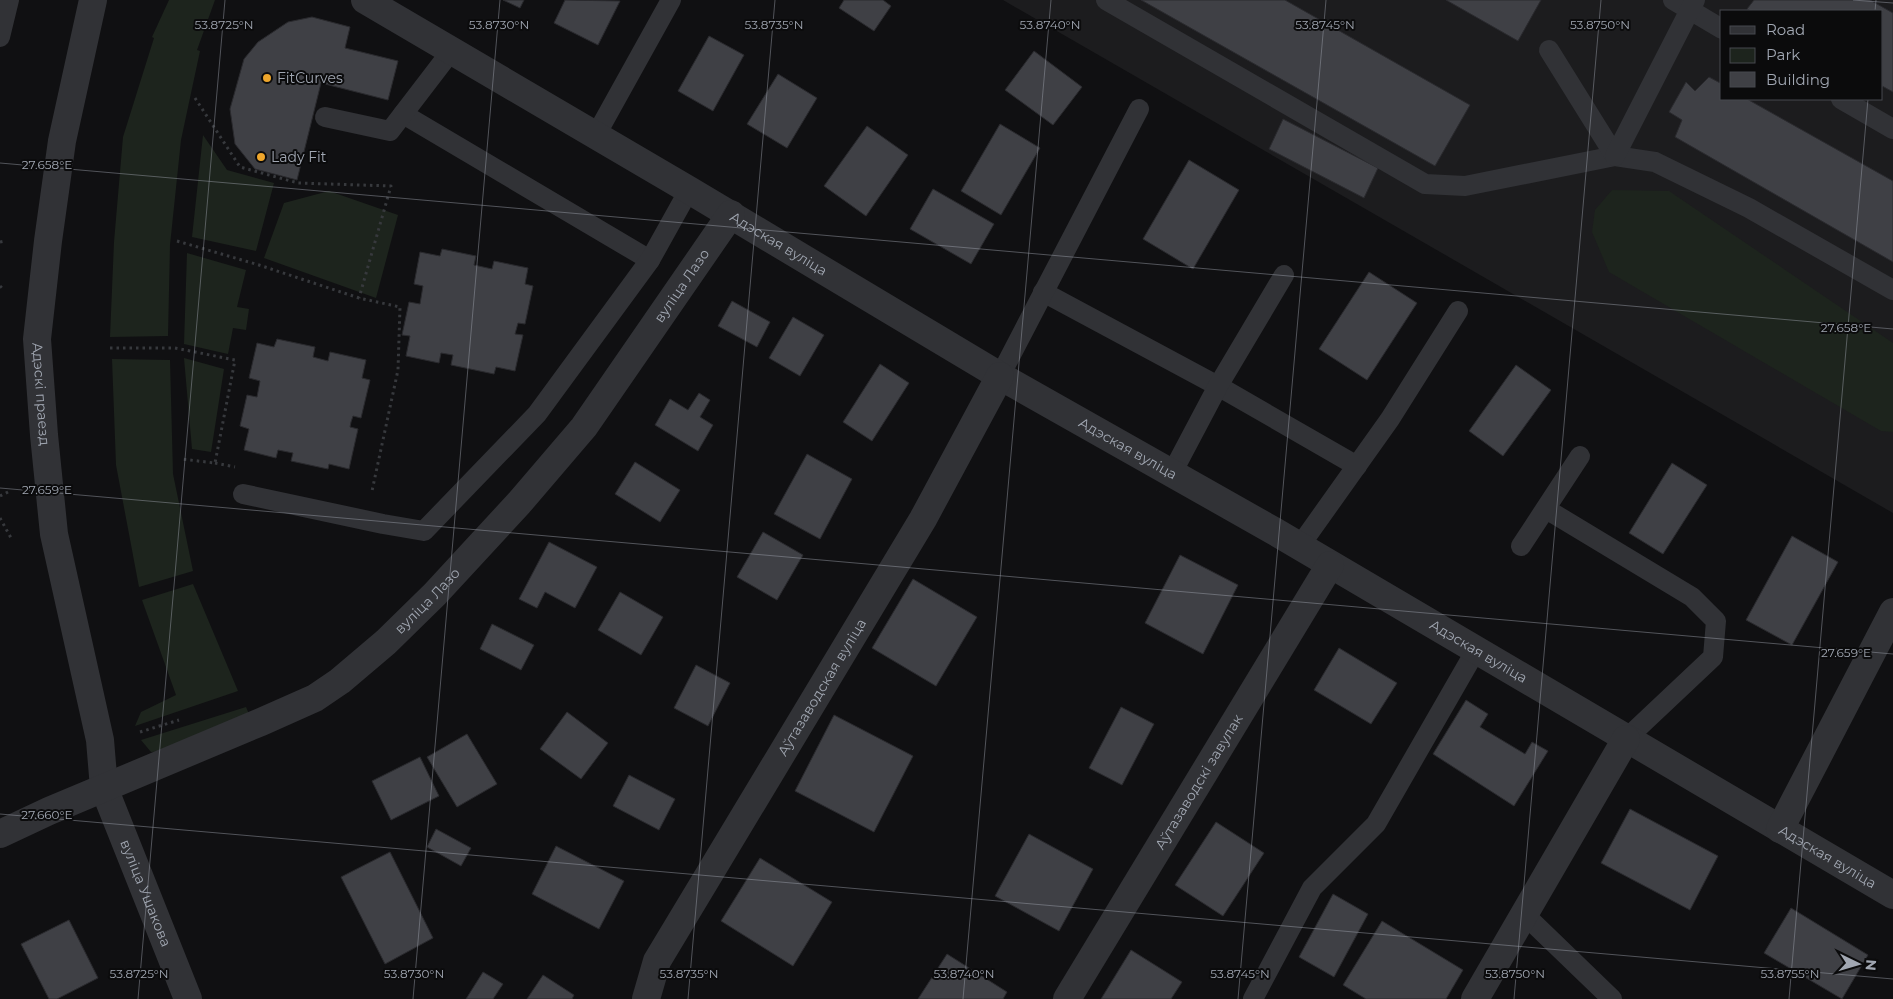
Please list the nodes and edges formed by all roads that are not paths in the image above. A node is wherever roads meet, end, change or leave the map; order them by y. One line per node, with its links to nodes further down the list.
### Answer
1 (10, 0): 8 (lane)
2 (93, 0): 38 (street, Адэскі праезд)
3 (365, 0): 9 (street, Адэская вуліца)
4 (671, 0): 16 (lane)
5 (1106, 0): 17 (lane)
6 (1686, 3): 7 (lane); 17 (lane)
7 (1720, 28)
8 (0, 37)
9 (452, 50): 13 (lane); 16 (street, Адэская вуліца)
10 (1549, 50): 17 (lane)
11 (1843, 100): 15 (lane)
12 (1138, 109): 23 (lane)
13 (403, 114): 14 (lane); 20 (lane)
14 (325, 117)
15 (1893, 129)
16 (596, 135): 18 (street, Адэская вуліца)
17 (1615, 156): 22 (lane)
18 (690, 190): 19 (street, Адэская вуліца); 20 (lane)
19 (731, 214): 25 (street, Адэская вуліца); 38 (street, вуліца Лазо)
20 (650, 260): 30 (lane)
21 (1284, 274): 26 (lane)
22 (1893, 290)
23 (1043, 292): 25 (lane); 26 (lane)
24 (1458, 311): 28 (lane)
25 (1000, 376): 29 (street, Адэская вуліца); 44 (street, Аўтазаводская вуліца)
26 (1218, 386): 28 (lane); 29 (lane)
27 (1580, 456): 31 (lane)
28 (1357, 466): 33 (lane)
29 (1172, 472): 33 (street, Адэская вуліца)
30 (243, 494)
31 (1546, 508): 32 (lane); 37 (lane)
32 (1521, 546)
33 (1300, 547): 34 (street, Адэская вуліца)
34 (1330, 565): 36 (street, Адэская вуліца); 45 (street, Аўтазаводскі завулак)
35 (1893, 612): 39 (street)
36 (1476, 650): 37 (street, Адэская вуліца); 46 (lane)
37 (1626, 739): 39 (street, Адэская вуліца); 42 (street)
38 (104, 788): 40 (street, вуліца Лазо); 43 (street, вуліца Ушакова)
39 (1780, 829): 41 (street, Адэская вуліца)
40 (0, 834)
41 (1893, 895)
42 (1524, 914): 47 (street); 48 (lane)
43 (188, 999)
44 (646, 999)
45 (1067, 999)
46 (1253, 999)
47 (1475, 999)
48 (1612, 999)

